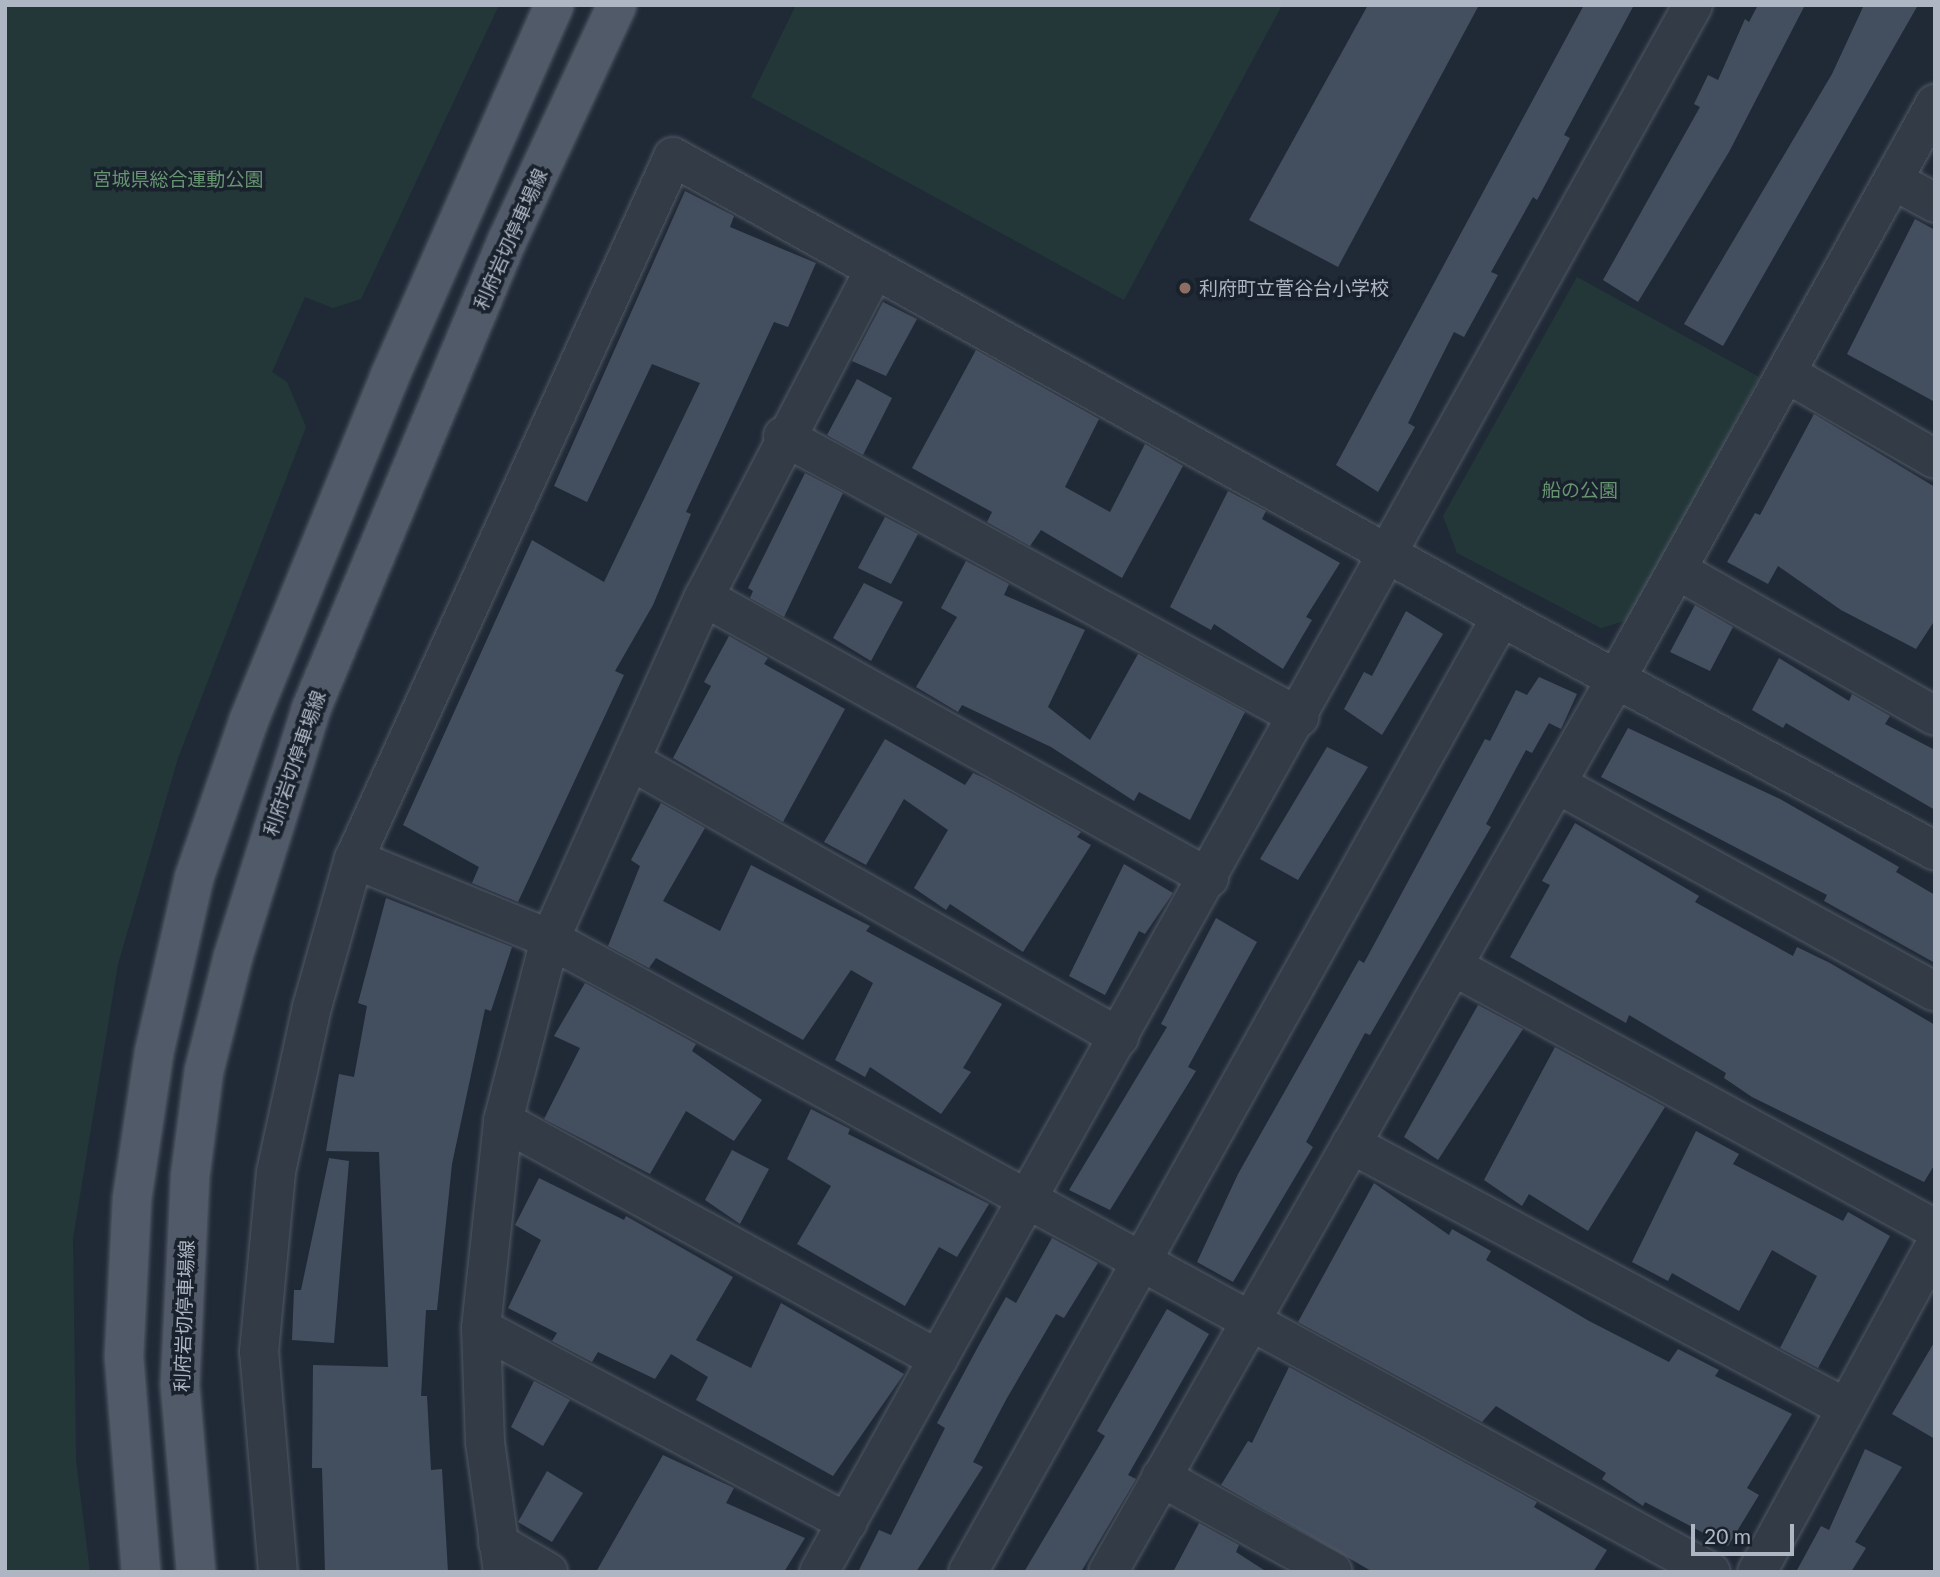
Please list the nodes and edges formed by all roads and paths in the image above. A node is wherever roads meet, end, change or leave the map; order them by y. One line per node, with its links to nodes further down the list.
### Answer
1 (554, 5): 40 (main road)
2 (617, 5): 41 (main road, 利府岩切停車場線)
3 (1693, 5): 11 (street)
4 (1935, 104): 5 (street)
5 (1893, 180): 6 (street); 8 (street)
6 (1935, 203)
7 (875, 269): 9 (street); 11 (street); 21 (street)
8 (1786, 373): 10 (street); 12 (street)
9 (783, 436): 13 (street); 17 (street)
10 (1935, 459)
11 (1390, 555): 14 (street); 17 (street)
12 (1677, 570): 15 (street); 16 (street)
13 (704, 597): 18 (street); 22 (street)
14 (1501, 617): 15 (street); 32 (street)
15 (1616, 679): 19 (street); 20 (street)
16 (1935, 716)
17 (1299, 717): 22 (street)
18 (631, 761): 23 (street); 26 (street)
19 (1557, 785): 24 (street); 25 (street)
20 (1935, 850)
21 (354, 859): 23 (street); 42 (street)
22 (1209, 878): 26 (street)
23 (550, 939): 27 (street); 29 (street)
24 (1453, 966): 28 (street); 30 (street)
25 (1935, 992)
26 (1119, 1037): 29 (street)
27 (503, 1121): 34 (street); 35 (street)
28 (1351, 1144): 33 (street); 36 (street)
29 (1029, 1197): 32 (street); 35 (street)
30 (1935, 1229)
31 (1935, 1246): 36 (street)
32 (1143, 1259): 33 (street); 45 (street)
33 (1253, 1318): 37 (street); 48 (street)
34 (481, 1328): 38 (street); 39 (street)
35 (938, 1359): 38 (street)
36 (1846, 1408): 49 (street)
37 (1161, 1478): 46 (street); 47 (street)
38 (847, 1523): 44 (street)
39 (500, 1557): 43 (street)
40 (141, 1572)
41 (196, 1572)
42 (278, 1572)
43 (548, 1572)
44 (820, 1572)
45 (968, 1572)
46 (1108, 1572)
47 (1333, 1572)
48 (1711, 1572)
49 (1757, 1572)

